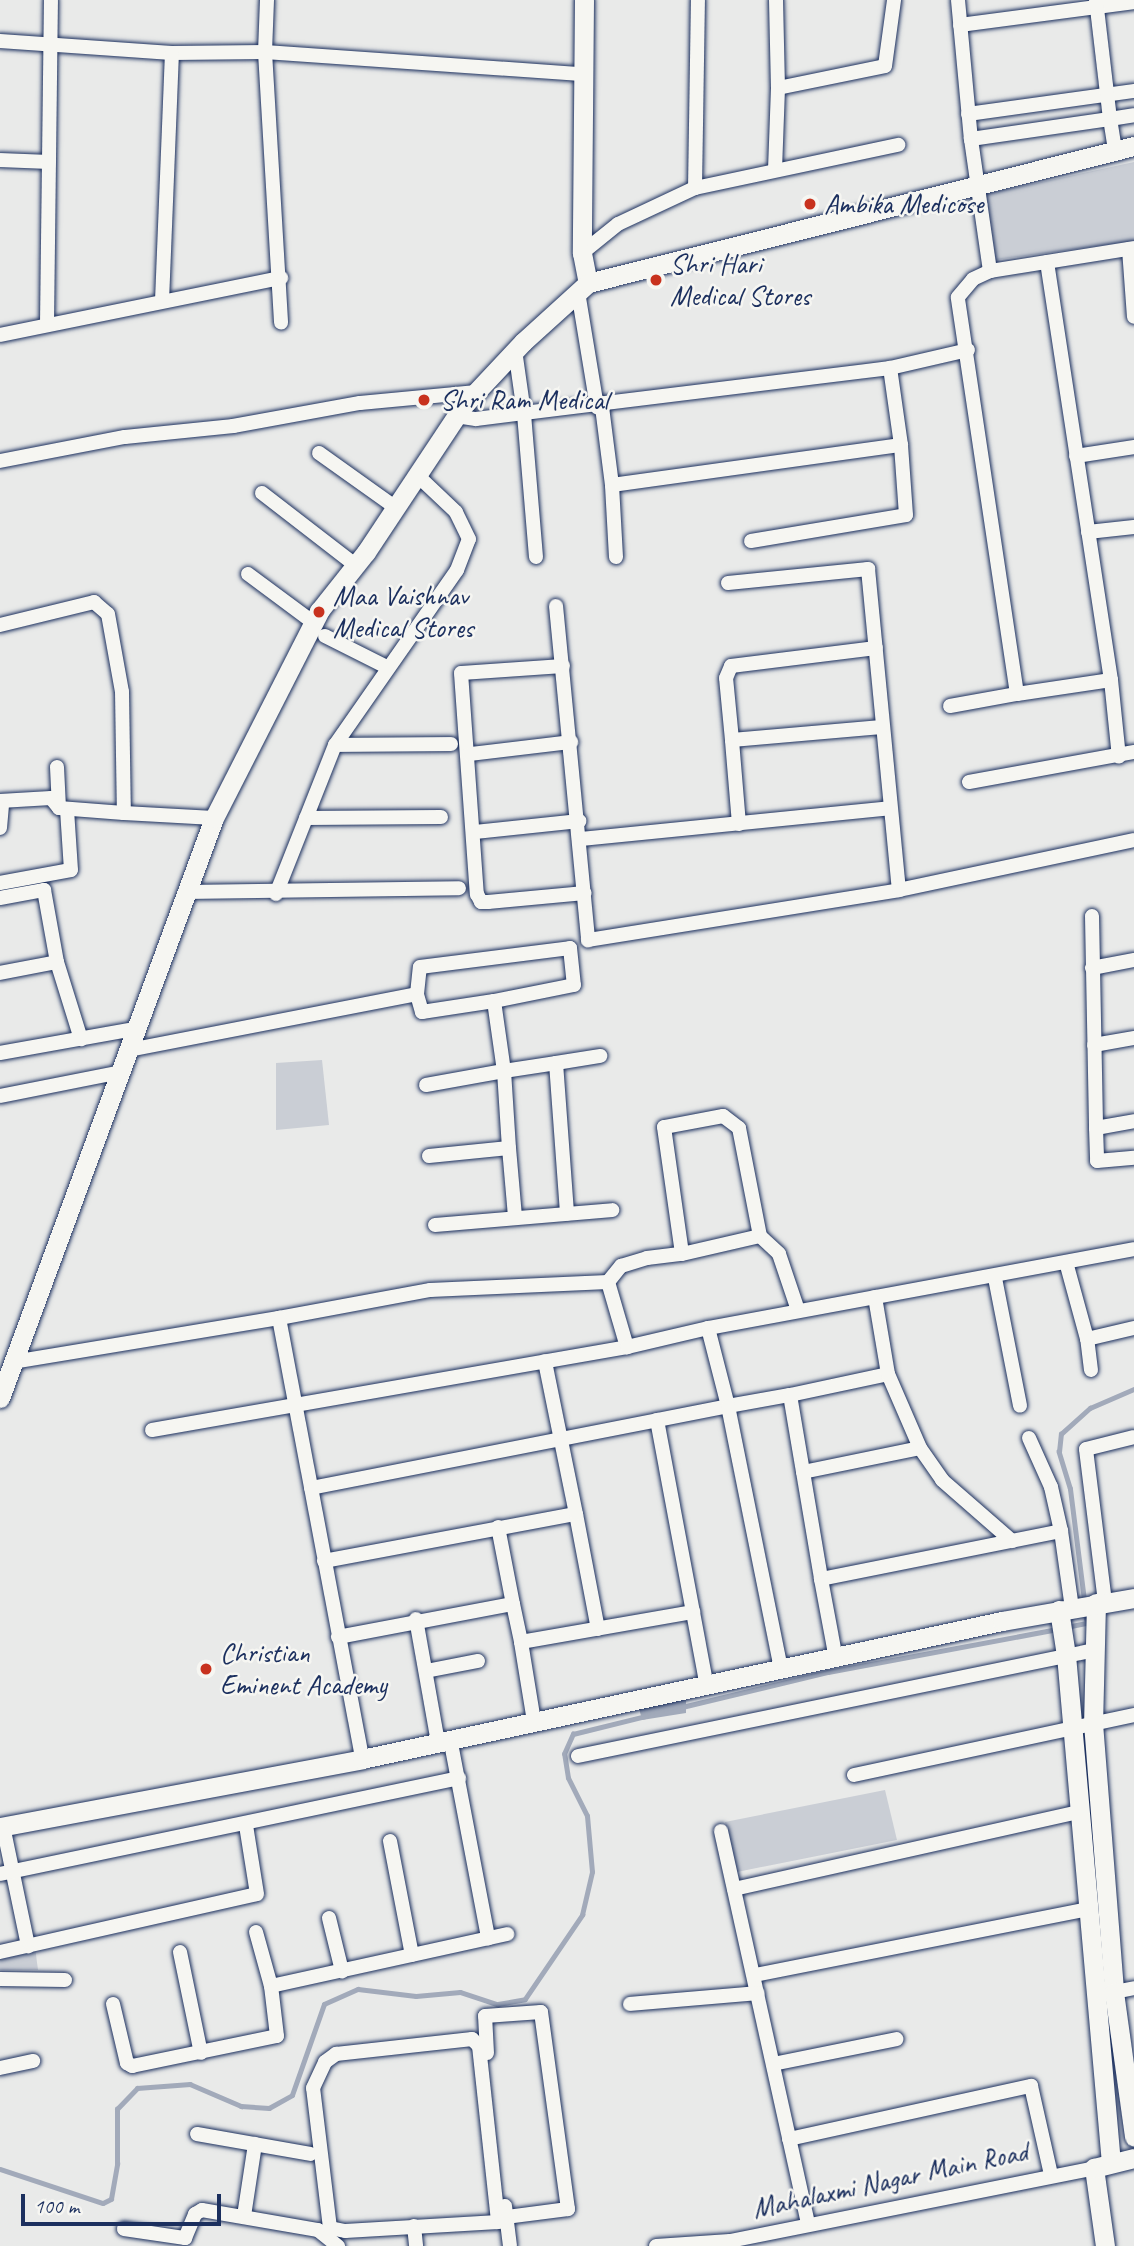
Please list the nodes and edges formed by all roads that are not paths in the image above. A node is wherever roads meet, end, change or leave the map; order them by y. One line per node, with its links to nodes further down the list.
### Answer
1 (51, 0): 12 (street)
2 (267, 0): 13 (street)
3 (584, 0): 15 (street)
4 (698, 0): 29 (street)
5 (776, 0): 16 (street)
6 (894, 0): 16 (street)
7 (958, 0): 10 (street)
8 (1134, 2): 9 (street)
9 (1096, 5): 10 (street); 18 (street)
10 (960, 25): 19 (street)
11 (0, 41): 12 (street)
12 (50, 42): 14 (street); 26 (street)
13 (265, 52): 14 (street); 15 (street); 34 (street)
14 (172, 53): 36 (street)
15 (581, 74): 31 (street)
16 (778, 88): 27 (street)
17 (1134, 92): 18 (street)
18 (1107, 96): 19 (street); 21 (street)
19 (968, 114): 22 (street)
20 (1134, 115): 21 (street)
21 (1110, 119): 22 (street); 24 (street)
22 (971, 139): 28 (street)
23 (898, 145): 27 (street)
24 (1125, 148): 28 (street)
25 (0, 160): 26 (street)
26 (49, 162): 39 (street)
27 (775, 170): 29 (street)
28 (974, 184): 33 (street); 35 (street)
29 (695, 188): 31 (street)
30 (1131, 248): 32 (street); 37 (street)
31 (582, 253): 35 (street)
32 (1047, 262): 33 (street); 51 (street)
33 (990, 271): 41 (street)
34 (281, 278): 36 (street); 38 (street)
35 (583, 287): 42 (street); 45 (street)
36 (162, 301): 39 (street)
37 (1134, 317)
38 (281, 323)
39 (47, 324): 40 (street)
40 (0, 335)
41 (968, 350): 43 (street); 72 (street)
42 (515, 351): 44 (street); 46 (street)
43 (890, 368): 45 (street); 48 (street)
44 (476, 392): 47 (street); 52 (street)
45 (599, 407): 46 (street); 54 (street)
46 (524, 413): 47 (street); 60 (street)
47 (456, 416): 53 (street)
48 (901, 445): 54 (street); 59 (street)
49 (1134, 447): 51 (street)
50 (319, 453): 56 (street)
51 (1076, 456): 58 (street)
52 (0, 461)
53 (417, 475): 56 (street); 70 (street)
54 (612, 485): 61 (street)
55 (262, 494): 62 (street)
56 (396, 508): 62 (street)
57 (1134, 527): 58 (street)
58 (1088, 532): 71 (street)
59 (751, 541)
60 (537, 557)
61 (616, 557)
62 (355, 565): 67 (street)
63 (248, 574): 67 (street)
64 (727, 583): 68 (street)
65 (556, 606): 69 (street)
66 (0, 625): 87 (street)
67 (319, 629): 70 (street); 89 (street)
68 (876, 648): 74 (street); 75 (street)
69 (563, 666): 76 (street); 80 (street)
70 (387, 667): 78 (street)
71 (1111, 680): 72 (street); 81 (street)
72 (1017, 694): 73 (street)
73 (950, 706)
74 (881, 727): 75 (street); 85 (street)
75 (732, 740): 92 (street)
76 (571, 742): 80 (street); 91 (street)
77 (451, 744): 78 (street)
78 (335, 745): 90 (street)
79 (1134, 752): 81 (street)
80 (470, 754): 94 (street)
81 (1119, 757): 83 (street)
82 (57, 767): 86 (street)
83 (969, 782)
84 (1, 803): 86 (street); 93 (street)
85 (889, 808): 92 (street); 99 (street)
86 (63, 809): 87 (street); 97 (street)
87 (124, 813): 89 (street)
88 (441, 817): 90 (street)
89 (214, 818): 100 (street)
90 (306, 818): 102 (street)
91 (579, 821): 94 (street); 95 (street)
92 (739, 824): 95 (street)
93 (0, 828)
94 (475, 832): 101 (street)
95 (581, 839): 101 (street)
96 (1134, 841): 99 (street)
97 (0, 883)
98 (459, 888): 102 (street)
99 (899, 890): 101 (street)
100 (185, 892): 102 (street); 111 (street)
101 (585, 893)
102 (276, 894)
103 (0, 898): 106 (street)
104 (1092, 916): 107 (street)
105 (1134, 960): 107 (street)
106 (57, 962): 108 (street); 113 (street)
107 (1092, 968): 114 (street)
108 (0, 973)
109 (417, 994): 110 (street); 110 (street); 115 (street)
110 (494, 1000): 119 (street)
111 (135, 1029): 113 (street); 115 (street)
112 (1134, 1038): 114 (street)
113 (81, 1039): 116 (street)
114 (1094, 1045): 124 (street)
115 (128, 1050): 120 (street)
116 (0, 1053)
117 (600, 1056): 118 (street)
118 (556, 1063): 119 (street); 129 (street)
119 (504, 1071): 121 (street); 125 (street)
120 (121, 1072): 122 (street); 146 (street)
121 (426, 1085)
122 (0, 1096)
123 (1134, 1121): 124 (street)
124 (1096, 1128): 127 (street)
125 (509, 1148): 126 (street); 130 (street)
126 (429, 1156)
127 (1134, 1158)
128 (612, 1210): 129 (street)
129 (567, 1214): 130 (street)
130 (515, 1217): 131 (street)
131 (435, 1225)
132 (760, 1236): 134 (street); 134 (street); 139 (street)
133 (1134, 1249): 135 (street)
134 (682, 1254): 137 (street)
135 (1066, 1262): 136 (street); 143 (street)
136 (995, 1278): 138 (street); 152 (street)
137 (608, 1282): 140 (street); 144 (street)
138 (875, 1297): 139 (street); 148 (street)
139 (798, 1310): 141 (street)
140 (279, 1318): 146 (street); 153 (street)
141 (708, 1328): 144 (street); 151 (street)
142 (1134, 1328): 143 (street)
143 (1087, 1339): 147 (street)
144 (627, 1348): 145 (street)
145 (545, 1361): 153 (street); 158 (street)
146 (13, 1362): 150 (street)
147 (1091, 1370)
148 (888, 1374): 149 (street); 159 (street)
149 (790, 1395): 151 (street); 160 (street)
150 (0, 1398)
151 (728, 1406): 154 (street); 179 (street)
152 (1020, 1406)
153 (294, 1409): 155 (street); 161 (street)
154 (657, 1420): 158 (street); 170 (street)
155 (152, 1430)
156 (1134, 1437): 171 (street)
157 (1029, 1438): 164 (street)
158 (563, 1440): 161 (street); 162 (street)
159 (920, 1448): 160 (street); 165 (street)
160 (803, 1472): 167 (street)
161 (311, 1488): 166 (street)
162 (576, 1514): 163 (street); 173 (street)
163 (498, 1527): 166 (street); 169 (street)
164 (1061, 1531): 165 (street); 171 (street)
165 (1012, 1541): 167 (street)
166 (324, 1561): 174 (street)
167 (821, 1579): 177 (street)
168 (1134, 1598): 171 (street)
169 (513, 1604): 172 (street); 175 (street)
170 (693, 1612): 173 (street); 181 (street)
171 (1077, 1617): 176 (street); 176 (street); 177 (street); 185 (street); 187 (street)
172 (416, 1619): 174 (street); 180 (street)
173 (597, 1629): 175 (street)
174 (338, 1637): 188 (street)
175 (521, 1642): 183 (street)
176 (1095, 1650): 184 (street)
177 (836, 1659): 179 (street)
178 (478, 1661): 180 (street)
179 (781, 1670): 181 (street)
180 (426, 1671): 186 (street)
181 (707, 1686): 183 (street)
182 (1134, 1715): 184 (street)
183 (534, 1721): 186 (street)
184 (1093, 1723): 185 (street); 214 (street)
185 (1071, 1729): 189 (street); 191 (street)
186 (444, 1741): 188 (street); 190 (street)
187 (578, 1756)
188 (362, 1759): 193 (street)
189 (854, 1775)
190 (459, 1777): 192 (street); 202 (street)
191 (1079, 1812): 197 (street); 198 (street)
192 (246, 1825): 196 (street); 203 (street)
193 (1, 1826): 196 (street)
194 (720, 1831): 197 (street)
195 (390, 1841): 206 (street)
196 (7, 1873): 203 (street)
197 (734, 1889): 208 (street)
198 (1087, 1909): 208 (street); 214 (street)
199 (329, 1918): 207 (street)
200 (256, 1931): 211 (street)
201 (507, 1934): 202 (street)
202 (488, 1938): 206 (street)
203 (28, 1946): 204 (street)
204 (0, 1952)
205 (180, 1952): 218 (street)
206 (412, 1955): 207 (street)
207 (342, 1971): 211 (street)
208 (755, 1975): 213 (street)
209 (0, 1979): 210 (street)
210 (65, 1980)
211 (271, 1986): 218 (street)
212 (1134, 1988): 214 (street)
213 (758, 1993): 216 (street); 220 (street)
214 (1105, 1994): 222 (street); 223 (street)
215 (113, 2004): 218 (street)
216 (630, 2004)
217 (897, 2039): 220 (street)
218 (201, 2053)
219 (33, 2061): 221 (street)
220 (773, 2064): 226 (street)
221 (0, 2068)
222 (1130, 2073): 223 (street); 225 (street)
223 (1103, 2076): 230 (street)
224 (197, 2134): 227 (street)
225 (1134, 2137)
226 (789, 2139): 231 (street); 234 (street)
227 (255, 2144): 228 (street); 232 (street)
228 (310, 2154)
229 (1134, 2158): 230 (street, Mahalaxmi Nagar Main Road)
230 (1102, 2166): 231 (street, Mahalaxmi Nagar Main Road); 242 (street)
231 (1051, 2175): 234 (street, Mahalaxmi Nagar Main Road)
232 (244, 2216): 236 (street); 238 (street)
233 (506, 2217): 233 (street); 240 (street)
234 (808, 2224): 237 (street, Mahalaxmi Nagar Main Road)
235 (414, 2226): 235 (street); 239 (street)
236 (124, 2229)
237 (730, 2244): 241 (street, Mahalaxmi Nagar Main Road)
238 (338, 2246)
239 (416, 2246)
240 (510, 2246)
241 (656, 2246)
242 (1105, 2246)

